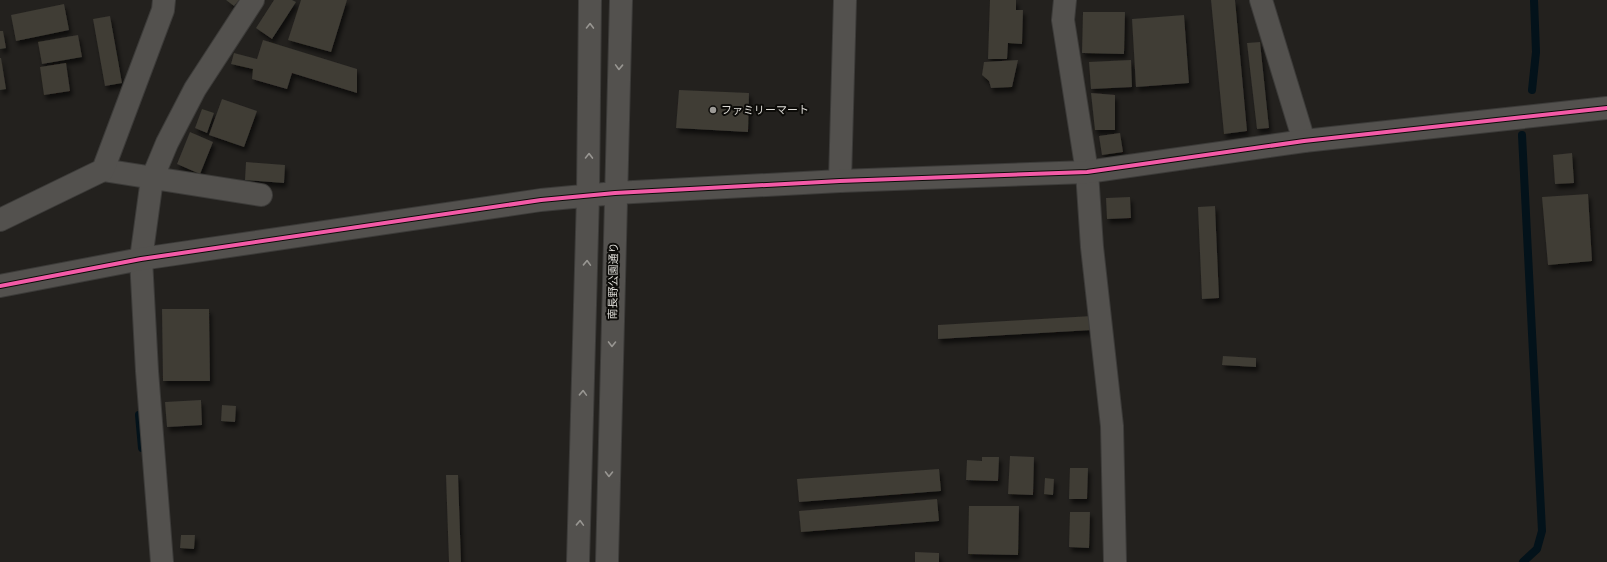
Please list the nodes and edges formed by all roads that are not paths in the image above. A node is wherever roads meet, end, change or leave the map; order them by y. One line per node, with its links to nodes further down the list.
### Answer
1 (164, 0): 10 (street)
2 (253, 0): 12 (street)
3 (590, 0): 16 (street, one-way to 3)
4 (621, 0): 14 (street, 南長野公園通り, one-way to 14)
5 (845, 0): 13 (street)
6 (1065, 0): 11 (street)
7 (1261, 0): 9 (street)
8 (1607, 108): 9 (street)
9 (1304, 141): 11 (street)
10 (103, 170): 12 (street); 17 (street)
11 (1087, 172): 13 (street); 23 (street)
12 (152, 179): 15 (street); 18 (street)
13 (840, 181): 14 (street)
14 (615, 193): 16 (street); 22 (street, 南長野公園通り, one-way to 22)
15 (261, 195)
16 (588, 195): 18 (street); 21 (street, one-way to 16)
17 (0, 220)
18 (141, 259): 19 (street); 20 (street)
19 (0, 286)
20 (162, 562)
21 (578, 562)
22 (607, 562)
23 (1115, 562)

